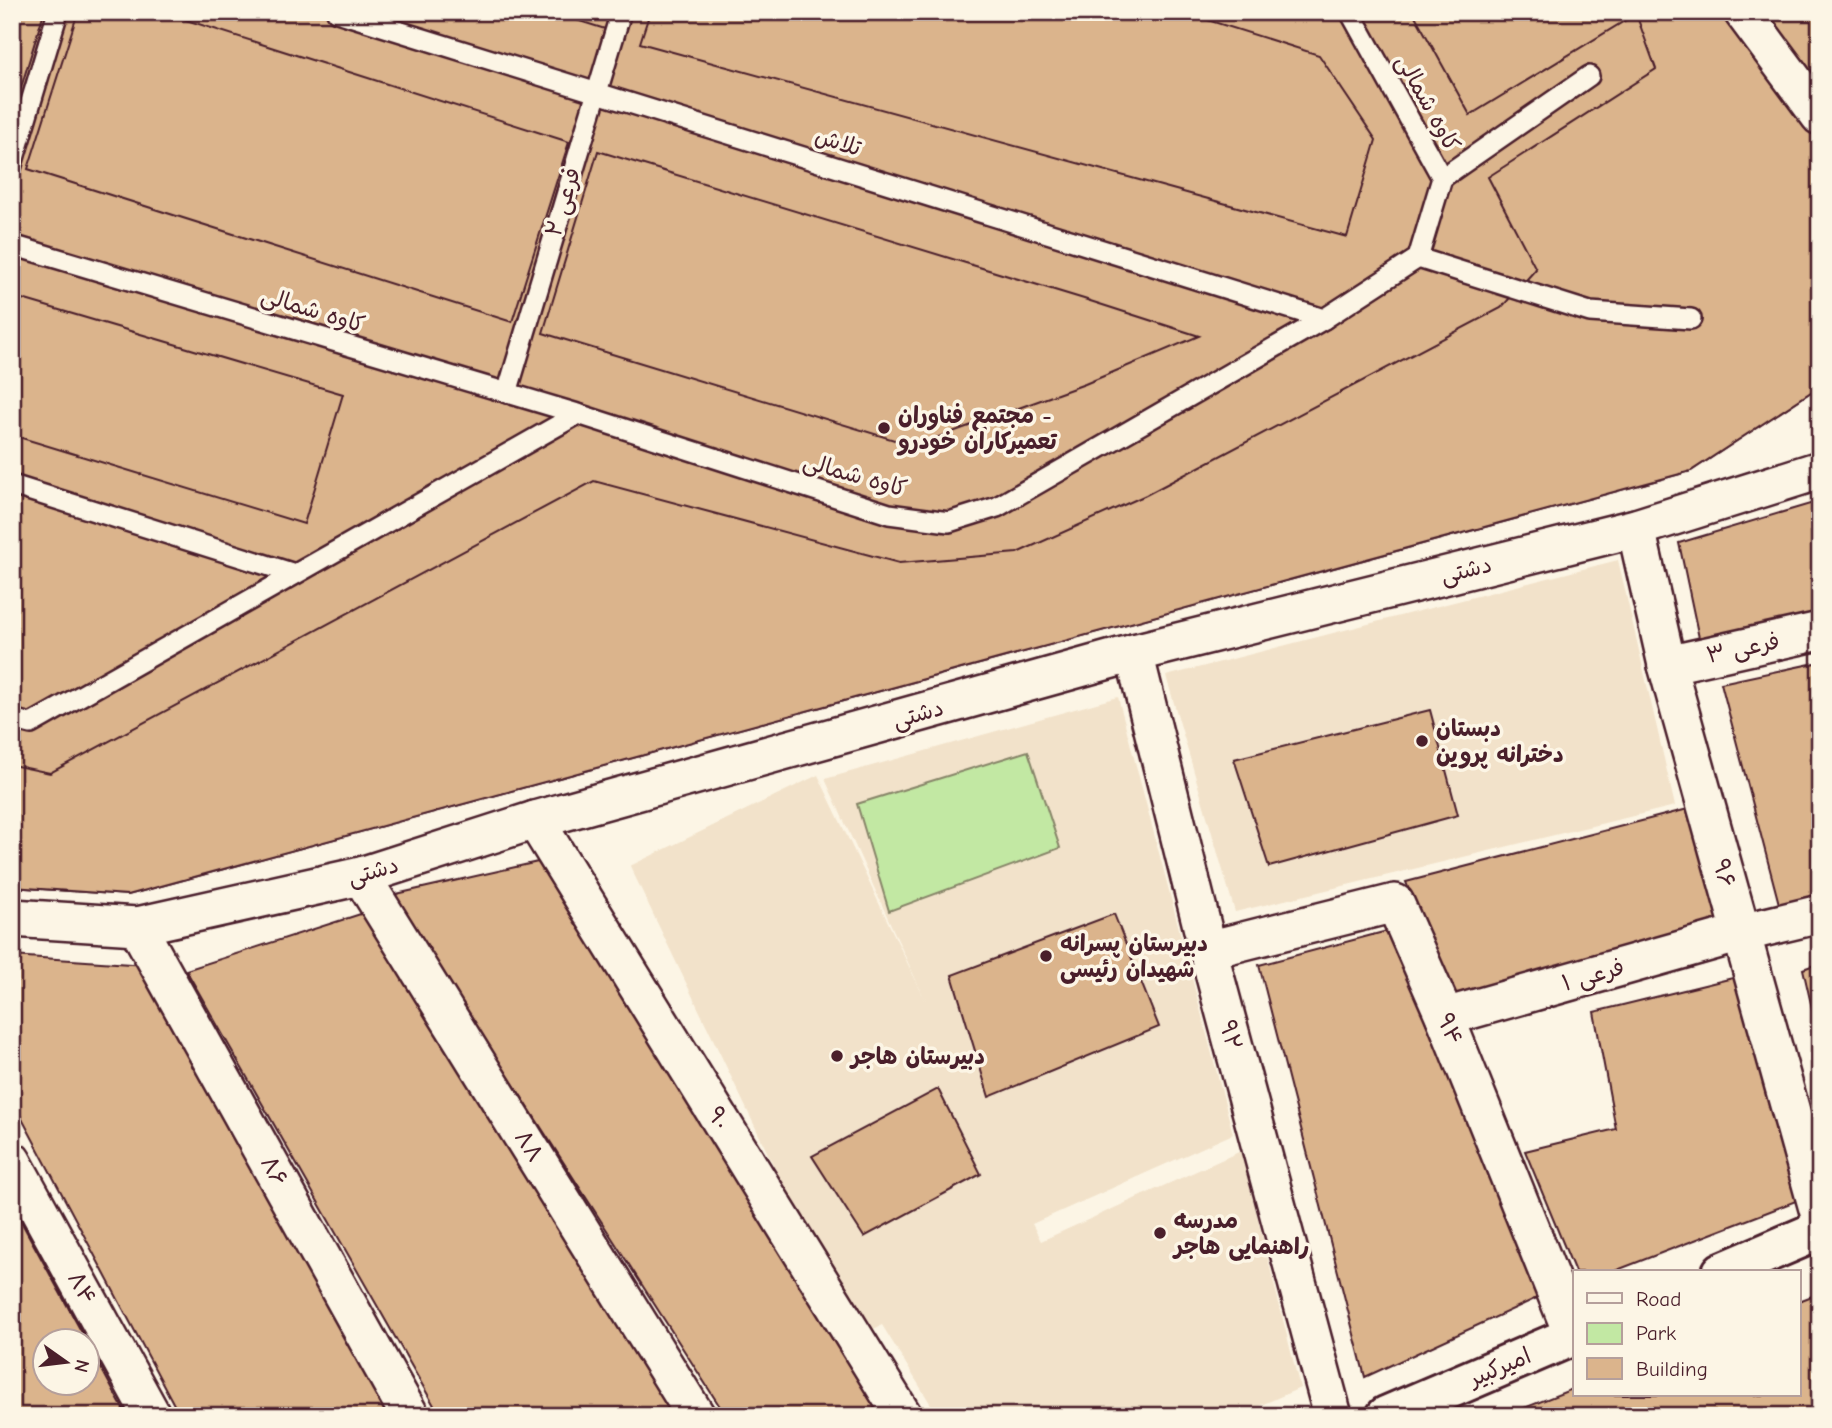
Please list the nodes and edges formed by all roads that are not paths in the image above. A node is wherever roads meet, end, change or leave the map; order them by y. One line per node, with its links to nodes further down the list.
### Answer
1 (58, 12): 9 (lane)
2 (337, 12): 7 (lane, تلاش)
3 (621, 12): 7 (lane, فرعی ۲)
4 (1350, 12): 10 (lane, کاوه شمالی)
5 (1743, 12): 8 (street)
6 (1589, 76): 10 (lane)
7 (596, 93): 13 (lane, تلاش); 15 (lane, فرعی ۲)
8 (1820, 116)
9 (12, 165)
10 (1442, 178): 12 (lane, کاوه شمالی)
11 (12, 245): 15 (lane, کاوه شمالی)
12 (1418, 258): 13 (lane, کاوه شمالی); 14 (lane)
13 (1324, 319): 16 (lane, کاوه شمالی)
14 (1691, 319)
15 (507, 393): 16 (lane, کاوه شمالی)
16 (578, 414): 20 (lane)
17 (1820, 470): 19 (street, دشتی)
18 (12, 485): 20 (lane)
19 (1636, 528): 22 (street, دشتی); 23 (street, ۹۶)
20 (295, 574): 24 (lane)
21 (1820, 631): 23 (street, فرعی ۳)
22 (1134, 653): 25 (street, دشتی); 31 (street, ۹۲)
23 (1667, 665): 30 (street, ۹۶)
24 (12, 719)
25 (535, 820): 26 (street, دشتی); 42 (street, ۹۰)
26 (361, 876): 29 (street, دشتی); 41 (street, ۸۸)
27 (1820, 914): 30 (street)
28 (12, 918): 29 (street, دشتی)
29 (137, 926): 40 (street, ۸۶)
30 (1741, 933): 32 (street, فرعی ۱); 34 (street, ۹۶)
31 (1208, 950): 32 (street, ۹۴); 43 (street, ۹۲)
32 (1445, 1017): 37 (street, ۹۴)
33 (12, 1161): 39 (street, ۸۴)
34 (1820, 1216)
35 (1820, 1230): 36 (main road)
36 (1727, 1270)
37 (1573, 1333)
38 (1573, 1335): 44 (main road, امیرکبیر)
39 (152, 1416)
40 (410, 1416)
41 (696, 1416)
42 (903, 1416)
43 (1333, 1416)
44 (1386, 1416)

